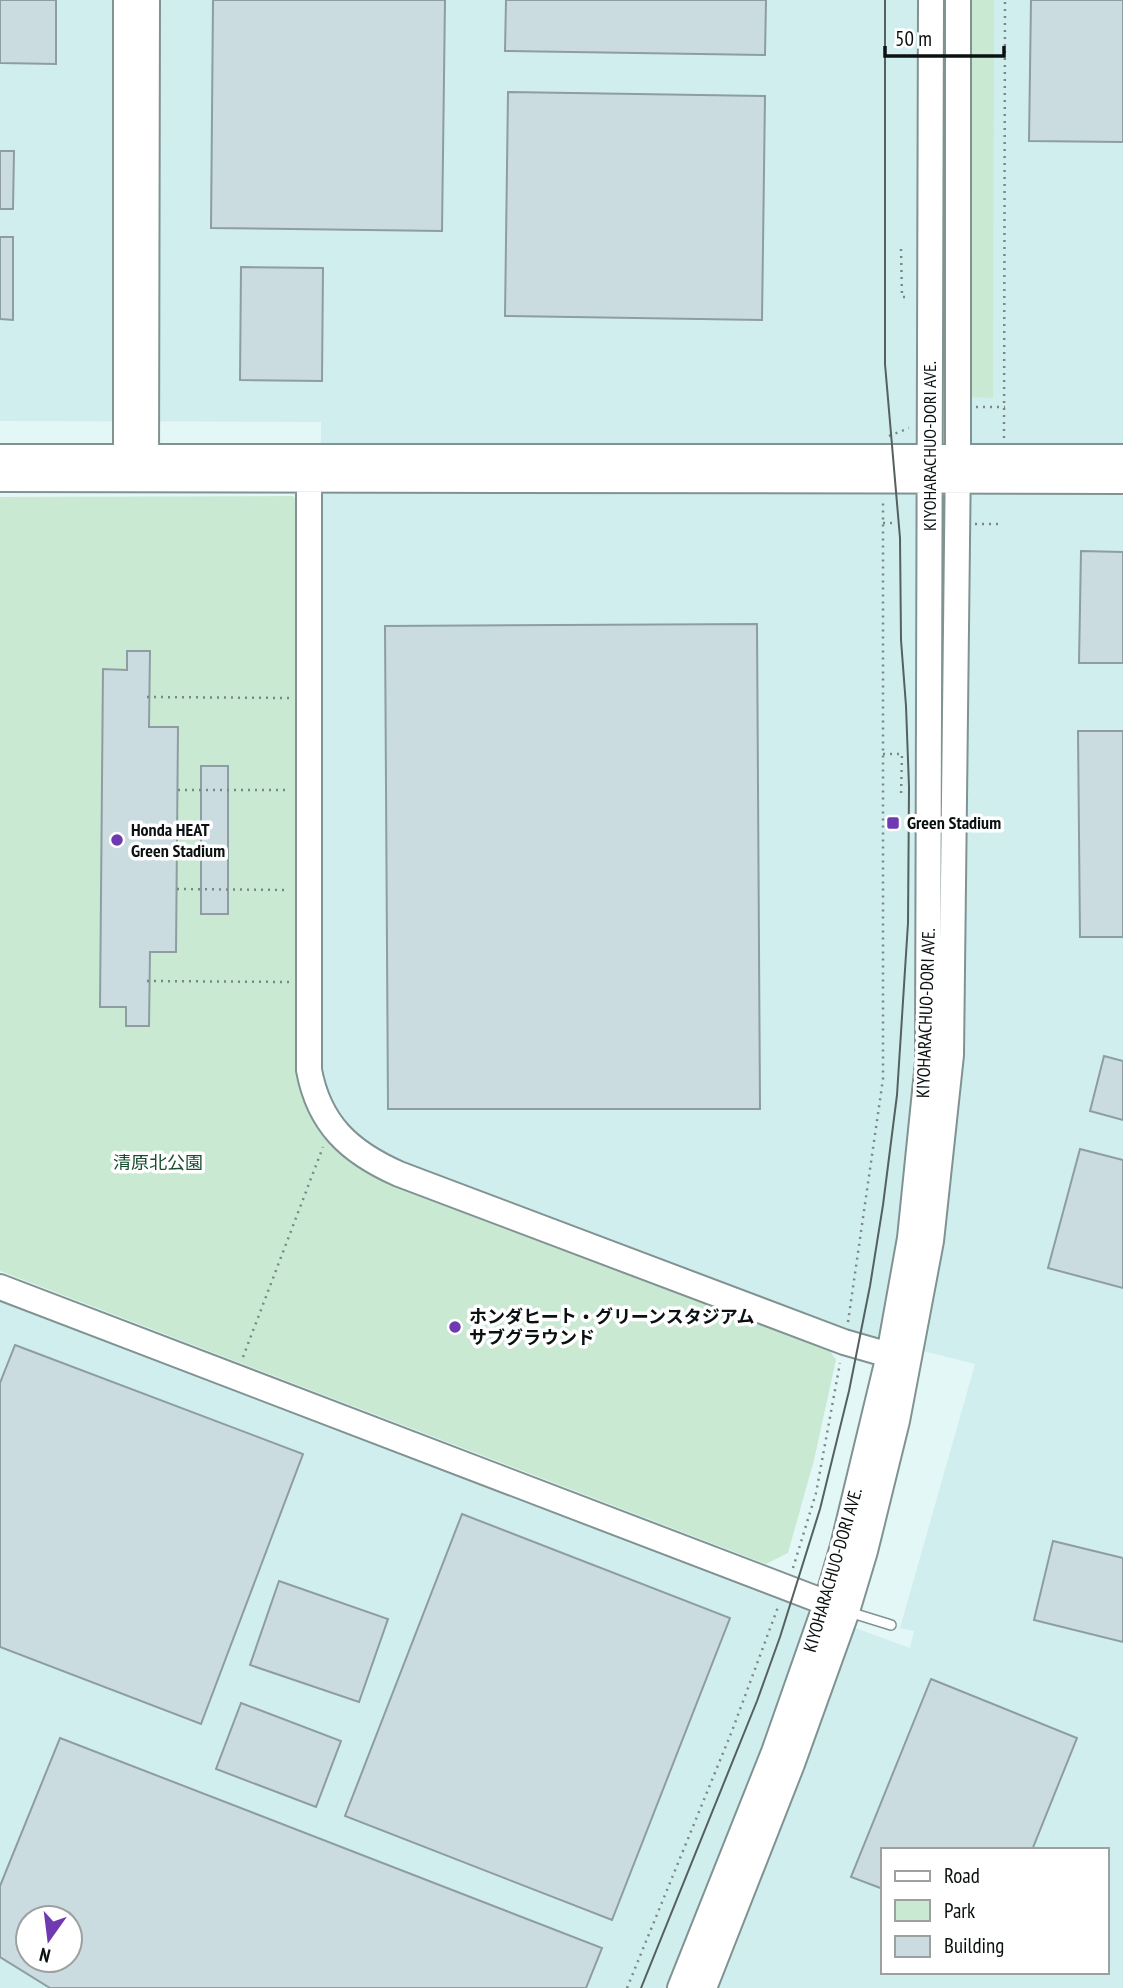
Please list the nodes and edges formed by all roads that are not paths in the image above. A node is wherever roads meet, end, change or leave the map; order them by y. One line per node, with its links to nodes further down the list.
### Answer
1 (126, 0): 7 (street)
2 (147, 0): 7 (street)
3 (931, 0): 9 (street, KIYOHARACHUO-DORI AVE.)
4 (958, 0): 10 (street, KIYOHARACHUO-DORI AVE.)
5 (0, 457): 7 (street)
6 (1123, 457): 10 (street)
7 (136, 469): 8 (street); 11 (street)
8 (309, 469): 9 (street); 14 (street)
9 (931, 469): 10 (street); 14 (street, KIYOHARACHUO-DORI AVE.)
10 (957, 469): 12 (street); 15 (street, KIYOHARACHUO-DORI AVE.)
11 (0, 479)
12 (1123, 481)
13 (0, 1287): 15 (street)
14 (889, 1355): 15 (street, KIYOHARACHUO-DORI AVE.)
15 (836, 1607): 16 (lane); 17 (street, KIYOHARACHUO-DORI AVE.); 18 (street, KIYOHARACHUO-DORI AVE.)
16 (891, 1625)
17 (680, 1988)
18 (704, 1988)

